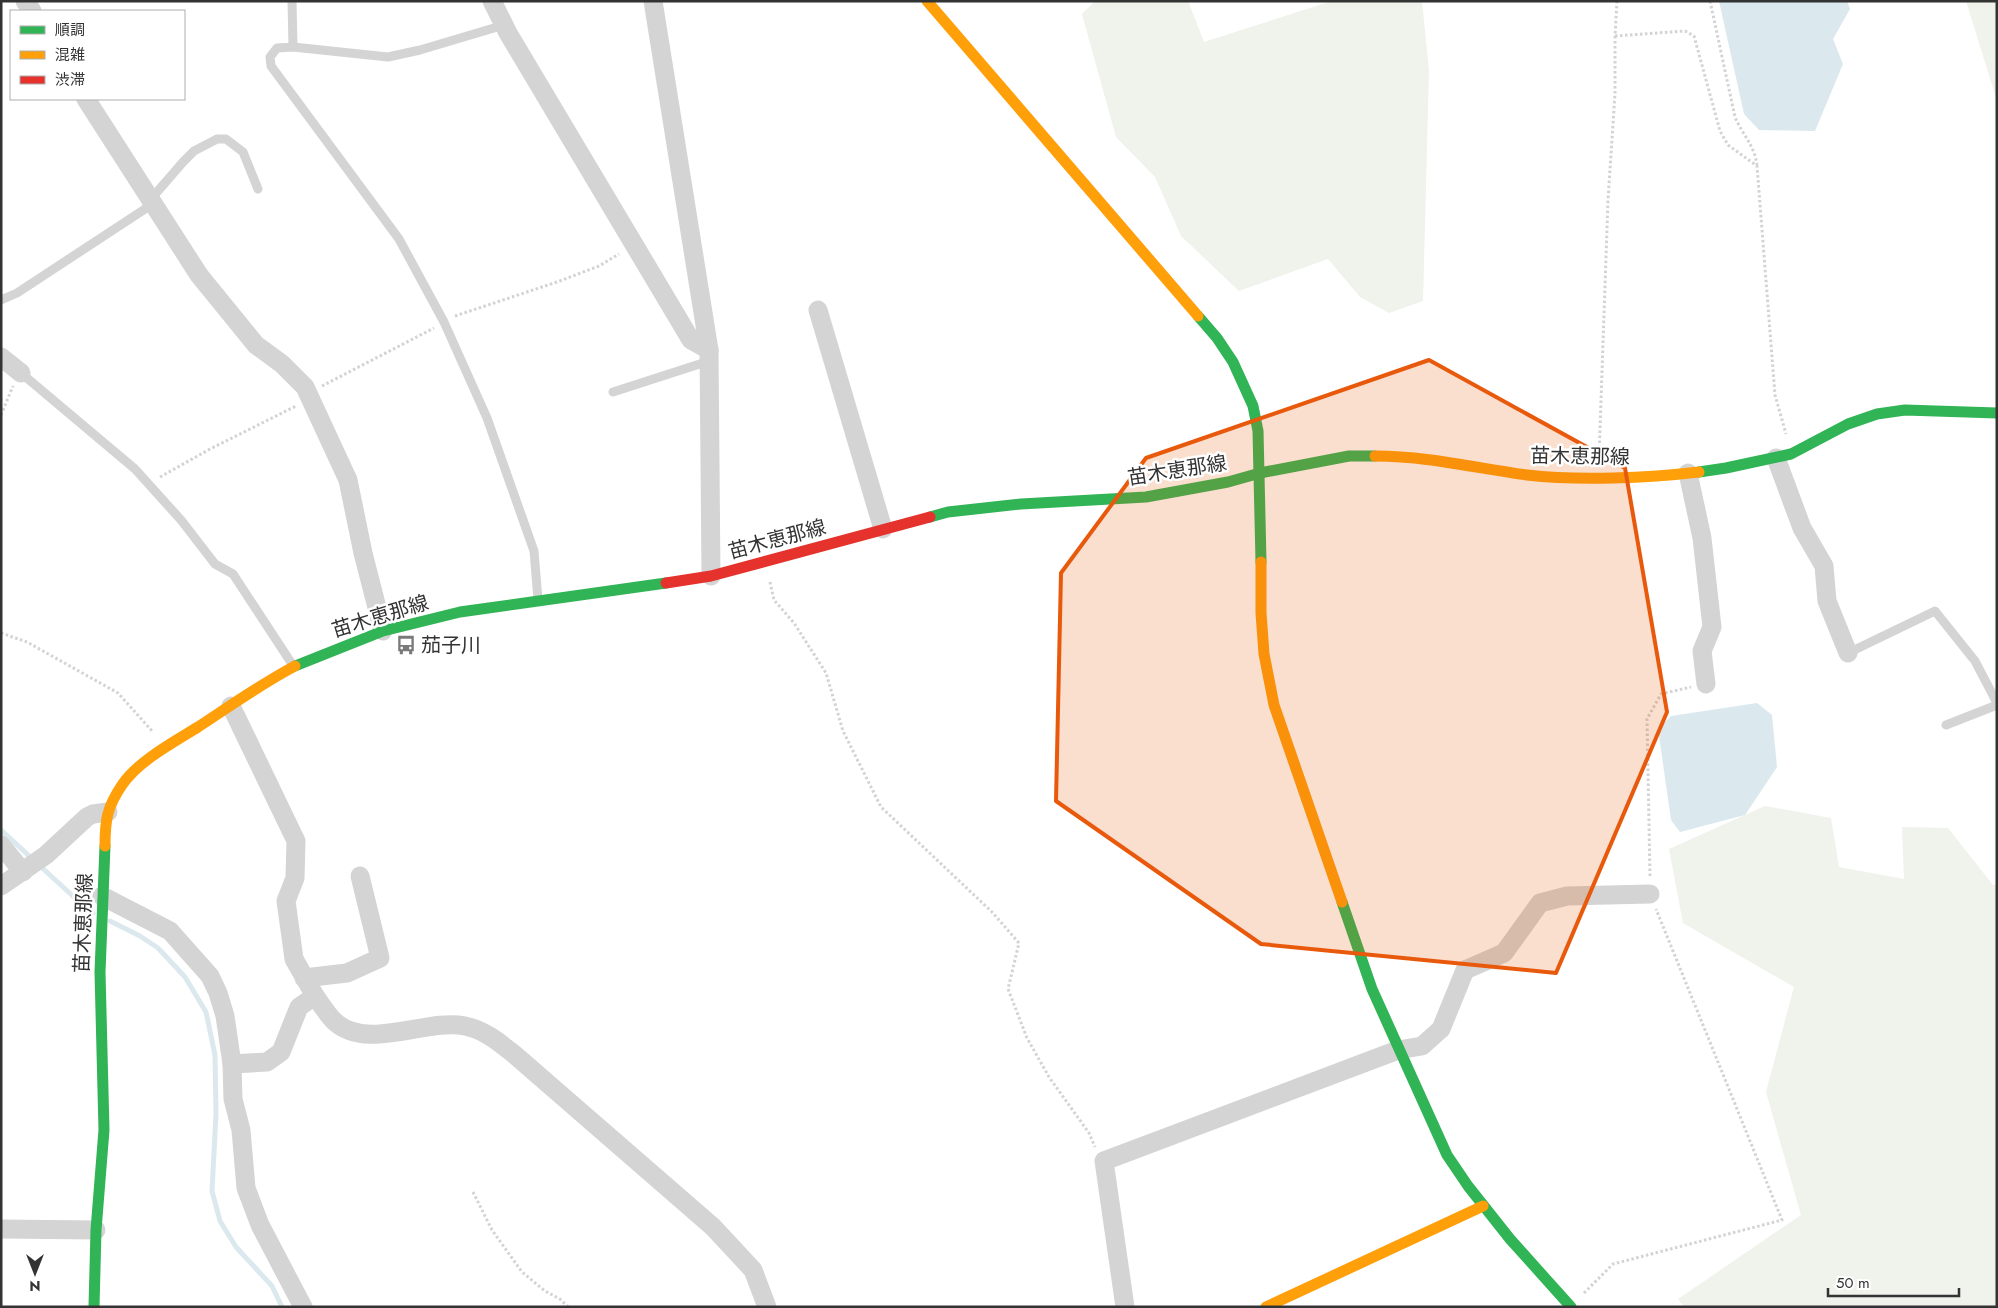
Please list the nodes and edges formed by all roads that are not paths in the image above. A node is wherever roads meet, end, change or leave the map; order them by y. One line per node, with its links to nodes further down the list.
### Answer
1 (292, 1): 6 (lane)
2 (492, 1): 5 (street)
3 (653, 1): 12 (street)
4 (927, 1): 19 (main road)
5 (504, 25): 6 (lane); 12 (street)
6 (294, 47): 22 (lane)
7 (87, 100): 9 (street)
8 (258, 189): 9 (lane)
9 (151, 199): 10 (lane); 23 (street)
10 (1, 300)
11 (818, 310): 20 (street)
12 (710, 355): 15 (lane); 21 (street)
13 (1, 357): 14 (street)
14 (21, 373): 25 (lane)
15 (613, 392)
16 (1997, 413): 17 (main road, 苗木恵那線)
17 (1783, 456): 18 (main road, 苗木恵那線); 24 (street)
18 (1688, 473): 19 (main road, 苗木恵那線); 26 (street)
19 (1260, 474): 20 (main road, 苗木恵那線); 39 (main road)
20 (883, 529): 21 (main road, 苗木恵那線)
21 (711, 576): 22 (main road, 苗木恵那線)
22 (538, 601): 23 (main road, 苗木恵那線)
23 (383, 631): 25 (main road, 苗木恵那線)
24 (1848, 653): 27 (lane)
25 (294, 666): 28 (main road, 苗木恵那線)
26 (1706, 684)
27 (1997, 704): 29 (lane)
28 (231, 706): 30 (main road, 苗木恵那線); 37 (street)
29 (1946, 725)
30 (108, 812): 32 (street); 36 (main road, 苗木恵那線)
31 (1, 845): 32 (street)
32 (26, 870): 34 (street)
33 (360, 876): 37 (street)
34 (1, 886)
35 (1650, 894): 39 (street)
36 (102, 901): 40 (street); 43 (main road, 苗木恵那線)
37 (304, 978): 38 (street)
38 (315, 996): 40 (street); 46 (street)
39 (1398, 1050): 41 (main road); 47 (street)
40 (232, 1064): 45 (street)
41 (1483, 1206): 48 (main road); 49 (main road)
42 (1, 1228): 43 (street)
43 (96, 1230): 44 (main road, 苗木恵那線)
44 (94, 1307)
45 (303, 1307)
46 (767, 1307)
47 (1125, 1307)
48 (1266, 1307)
49 (1571, 1307)

